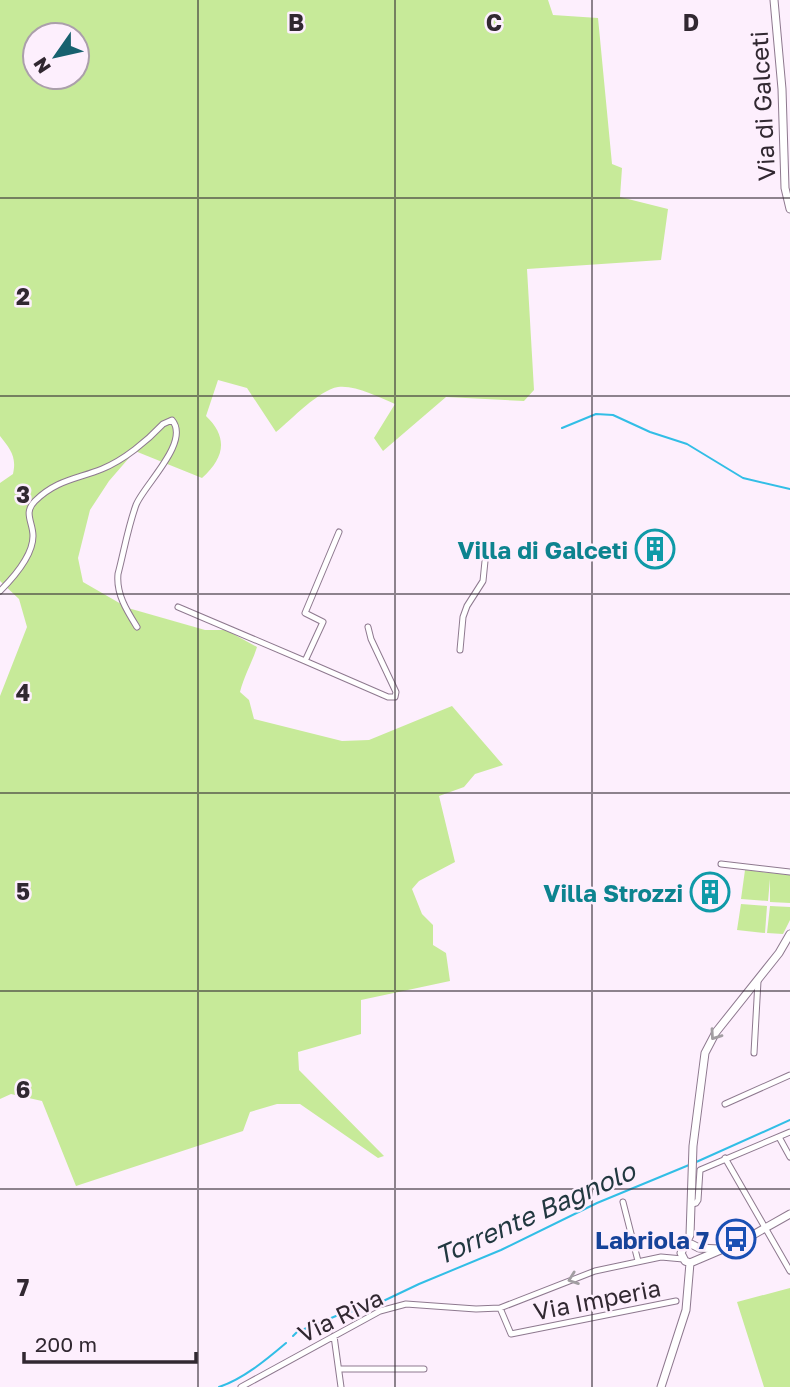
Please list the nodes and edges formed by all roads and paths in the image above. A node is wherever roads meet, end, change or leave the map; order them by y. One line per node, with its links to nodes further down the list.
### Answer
1 (774, 0): 2 (street, Via di Galceti)
2 (790, 209)
3 (339, 532): 10 (street)
4 (486, 551): 9 (street)
5 (0, 591): 7 (street)
6 (178, 607): 10 (street)
7 (137, 627)
8 (368, 627): 10 (street)
9 (460, 650)
10 (305, 661)
11 (721, 864): 12 (street)
12 (790, 872)
13 (790, 934): 14 (street)
14 (758, 981): 15 (street); 23 (street, one-way to 23)
15 (754, 1053)
16 (790, 1075): 17 (street)
17 (725, 1104)
18 (790, 1132): 19 (street)
19 (779, 1137): 20 (street); 21 (street)
20 (790, 1157)
21 (725, 1158): 23 (street); 25 (street)
22 (623, 1202): 30 (street)
23 (692, 1204): 28 (street)
24 (790, 1214): 25 (street)
25 (765, 1228): 27 (street); 31 (street)
26 (699, 1248): 27 (street); 28 (street); 29 (street)
27 (722, 1249): 29 (street)
28 (685, 1254): 29 (street); 30 (street, Via Riva); 39 (street)
29 (699, 1258)
30 (638, 1261): 33 (street, Via Riva, one-way to 33)
31 (790, 1271)
32 (676, 1301): 33 (street, Via Imperia)
33 (500, 1308): 34 (street, Via Riva)
34 (334, 1336): 35 (street); 37 (street, Via Riva)
35 (338, 1369): 36 (street); 38 (street)
36 (424, 1369)
37 (242, 1387)
38 (341, 1387)
39 (661, 1387)

